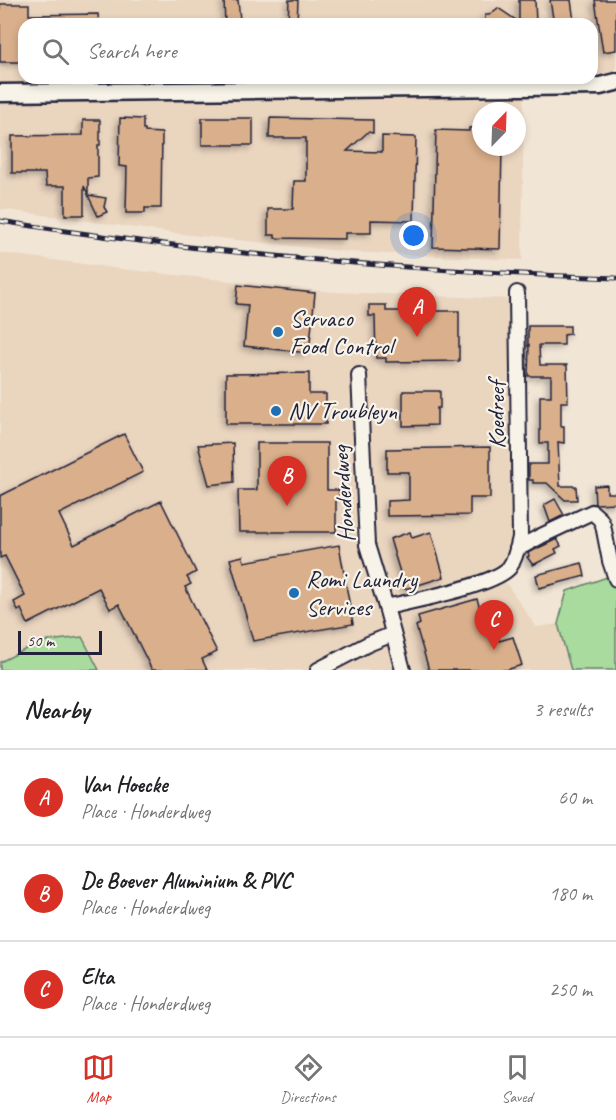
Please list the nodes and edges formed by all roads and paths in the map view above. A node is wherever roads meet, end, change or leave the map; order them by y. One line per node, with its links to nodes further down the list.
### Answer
1 (616, 82): 2 (street)
2 (0, 93)
3 (517, 293): 5 (street, Koedreef)
4 (359, 375): 7 (street, Honderdweg)
5 (518, 543): 6 (street); 7 (street)
6 (616, 579)
7 (386, 607): 8 (street, Honderdweg)
8 (393, 634): 9 (street); 10 (street, Honderdweg)
9 (318, 670)
10 (403, 670)

